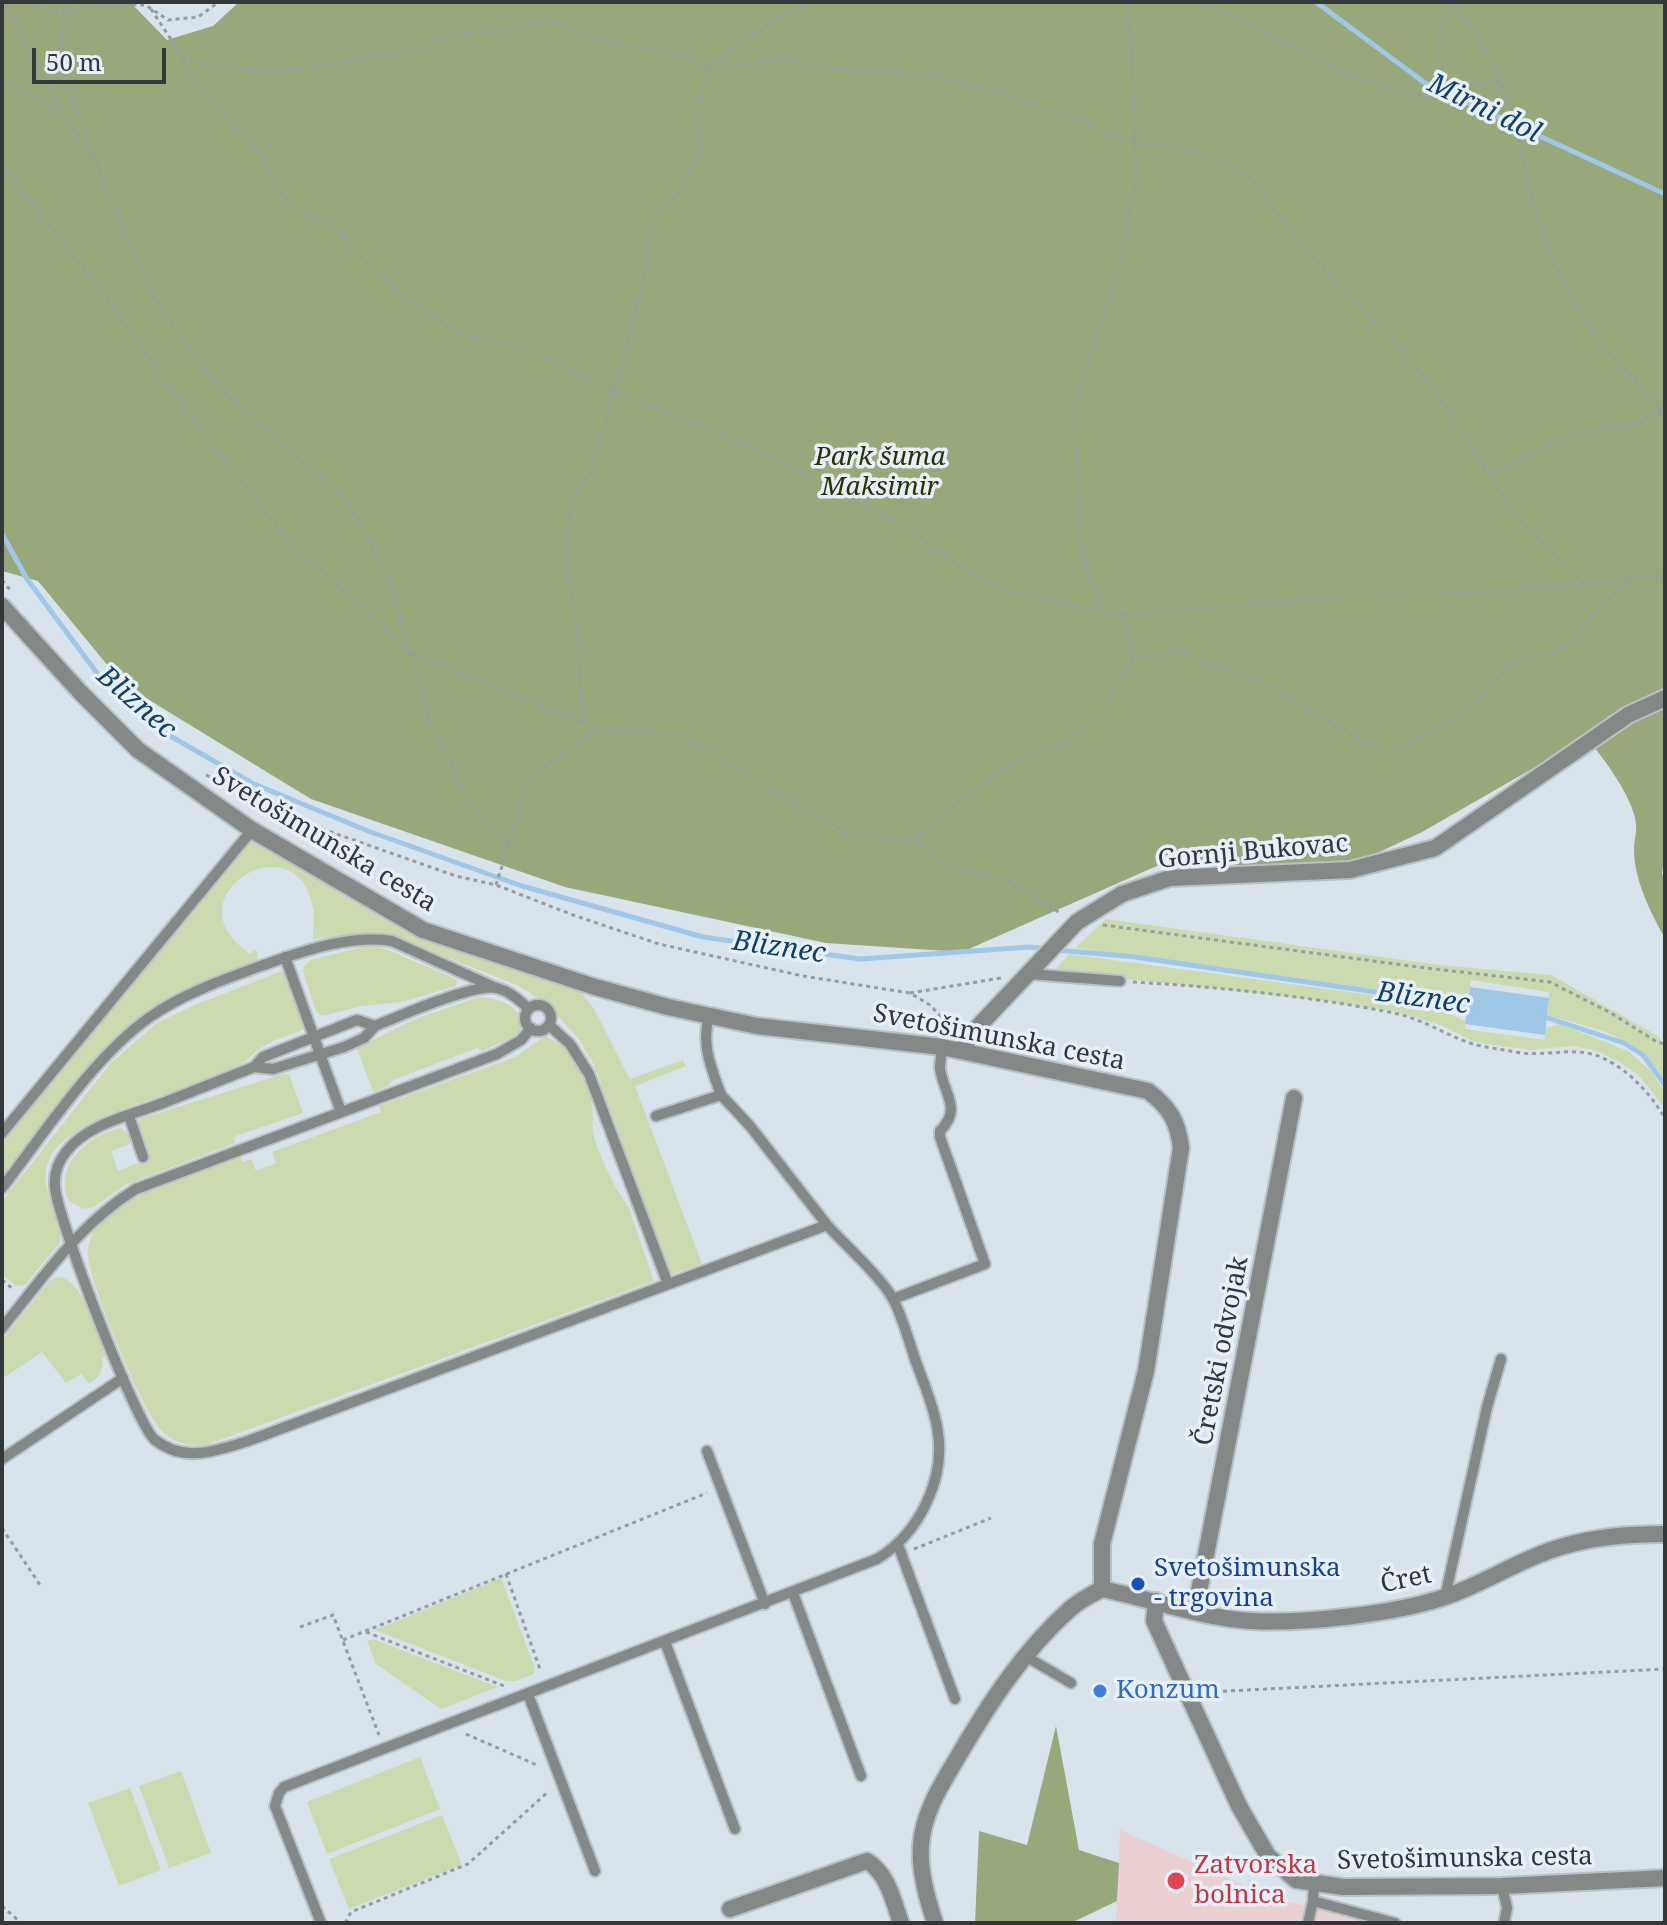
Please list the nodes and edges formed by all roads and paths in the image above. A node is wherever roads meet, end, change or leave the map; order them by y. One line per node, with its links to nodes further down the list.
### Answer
1 (4, 2): 17 (path)
2 (23, 2): 11 (path)
3 (66, 2): 11 (path)
4 (219, 2): 10 (path)
5 (809, 2): 13 (path)
6 (1127, 2): 18 (path)
7 (1198, 2): 16 (path)
8 (142, 4): 10 (path); 11 (path)
9 (1456, 4): 15 (path); 16 (path)
10 (151, 9): 12 (path)
11 (63, 13): 19 (path)
12 (182, 56): 13 (path); 21 (path)
13 (708, 68): 18 (path); 21 (path)
14 (2, 78): 17 (path)
15 (1500, 83): 16 (path); 22 (path)
16 (1449, 87)
17 (63, 115): 19 (path)
18 (1135, 143): 24 (path); 30 (path)
19 (100, 166): 32 (path)
20 (2, 167): 32 (path)
21 (614, 392): 30 (path); 35 (path)
22 (1661, 409): 23 (path); 24 (path)
23 (1665, 413)
24 (1488, 474): 28 (path)
25 (1665, 576): 26 (path)
26 (1633, 578): 28 (path); 33 (path)
27 (2, 580): 29 (path)
28 (1584, 582): 31 (path)
29 (7, 599): 38 (street, Svetošimunska cesta)
30 (1101, 612): 31 (path)
31 (1122, 615): 33 (path)
32 (410, 653): 35 (path); 40 (path)
33 (1133, 658): 39 (path)
34 (1665, 698): 42 (street, Gornji Bukovac)
35 (583, 723): 36 (path)
36 (599, 729): 39 (path); 40 (path)
37 (199, 771): 41 (path)
38 (252, 830): 49 (street, Svetošimunska cesta); 66 (lane)
39 (915, 840): 42 (path)
40 (509, 844): 41 (path)
41 (496, 885): 47 (path)
42 (1077, 922): 44 (street, Gornji Bukovac); 55 (path)
43 (285, 957): 46 (lane); 54 (lane); 68 (lane)
44 (1034, 969): 45 (lane); 47 (path); 53 (street, Gornji Bukovac)
45 (1120, 981): 65 (path)
46 (496, 988): 48 (lane); 51 (lane)
47 (910, 993): 53 (path)
48 (529, 1009): 50 (lane); 52 (lane)
49 (709, 1016): 56 (street, Svetošimunska cesta); 60 (lane)
50 (549, 1025): 52 (lane); 71 (lane)
51 (375, 1026): 54 (lane); 58 (lane)
52 (531, 1028): 62 (lane)
53 (973, 1032): 57 (street, Gornji Bukovac)
54 (314, 1037): 58 (lane); 59 (lane)
55 (1665, 1044)
56 (942, 1047): 57 (street, Svetošimunska cesta); 72 (lane)
57 (961, 1051): 86 (street, Svetošimunska cesta)
58 (320, 1055): 59 (lane); 62 (lane)
59 (254, 1067): 63 (lane)
60 (721, 1095): 64 (lane); 69 (lane)
61 (1294, 1098): 91 (street, Čretski odvojak)
62 (341, 1112): 70 (lane)
63 (129, 1116): 67 (lane); 70 (lane)
64 (656, 1116)
65 (1665, 1118)
66 (2, 1133)
67 (143, 1157)
68 (2, 1188)
69 (827, 1225): 71 (lane); 72 (lane)
70 (72, 1243): 73 (lane); 75 (lane)
71 (668, 1284): 75 (lane)
72 (893, 1299): 82 (lane)
73 (2, 1328)
74 (1501, 1359): 88 (lane)
75 (123, 1378): 77 (lane)
76 (707, 1451): 78 (lane)
77 (2, 1459)
78 (721, 1487): 84 (path); 90 (lane)
79 (991, 1518): 83 (path)
80 (2, 1528): 85 (path)
81 (1665, 1534): 88 (street, Čret)
82 (898, 1545): 87 (lane); 103 (lane)
83 (910, 1550)
84 (506, 1574): 93 (path); 98 (path)
85 (40, 1585)
86 (1102, 1589): 89 (street, Čret); 96 (street)
87 (793, 1593): 90 (lane); 106 (lane)
88 (1445, 1597): 91 (street, Čret)
89 (1156, 1601): 91 (street, Čret); 101 (street, Svetošimunska cesta)
90 (765, 1604): 95 (lane)
91 (1195, 1612)
92 (300, 1627): 94 (path)
93 (364, 1632): 94 (path); 100 (path)
94 (343, 1640): 105 (path)
95 (665, 1642): 102 (lane); 108 (lane)
96 (1025, 1656): 99 (lane); 120 (street)
97 (1665, 1669): 101 (path)
98 (542, 1675)
99 (1071, 1683)
100 (506, 1689)
101 (1187, 1693): 111 (street, Svetošimunska cesta)
102 (528, 1694): 107 (lane); 117 (lane)
103 (955, 1699)
104 (462, 1732): 107 (path)
105 (379, 1736)
106 (861, 1776)
107 (559, 1778): 109 (lane); 118 (path)
108 (735, 1829)
109 (595, 1871)
110 (1665, 1878): 112 (street, Svetošimunska cesta)
111 (1314, 1883): 112 (street, Svetošimunska cesta); 113 (lane)
112 (1502, 1886): 123 (lane)
113 (1313, 1901): 121 (lane); 122 (lane)
114 (2, 1906): 116 (path)
115 (730, 1909): 119 (street)
116 (21, 1923)
117 (321, 1923)
118 (345, 1923)
119 (901, 1923)
120 (935, 1923)
121 (1308, 1923)
122 (1395, 1923)
123 (1504, 1923)

